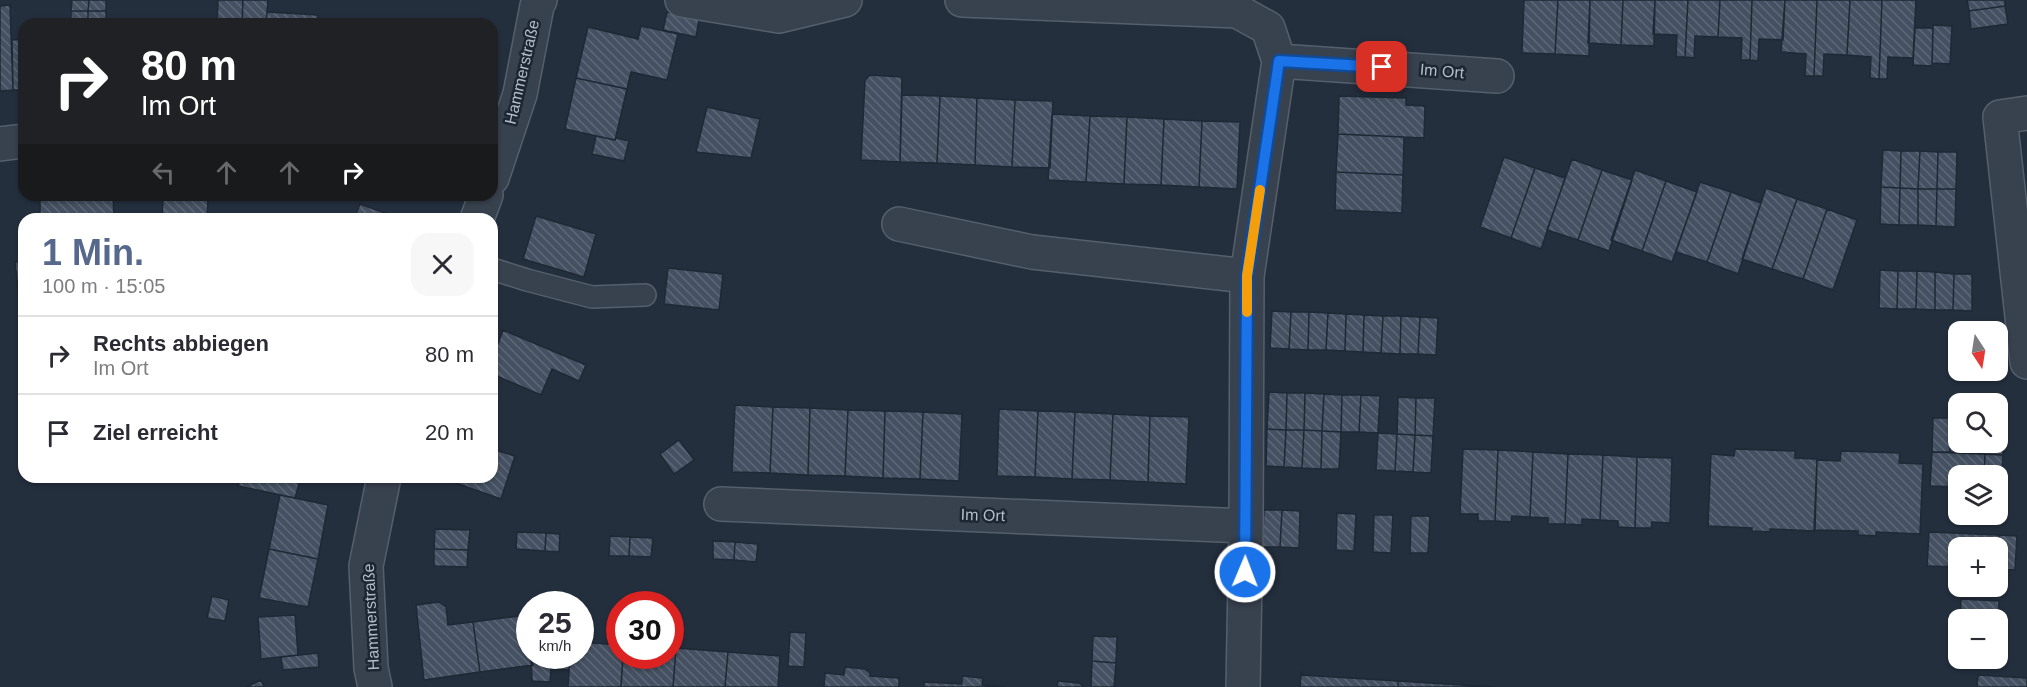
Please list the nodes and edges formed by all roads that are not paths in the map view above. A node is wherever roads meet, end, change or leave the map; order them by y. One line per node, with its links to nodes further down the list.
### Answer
1 (540, 0): 10 (street, Hammerstraße)
2 (682, 0): 3 (street)
3 (844, 0)
4 (962, 0): 5 (street)
5 (1279, 61): 6 (street, Im Ort); 13 (street)
6 (1497, 76)
7 (2027, 113): 15 (street)
8 (18, 142): 9 (street)
9 (0, 144)
10 (498, 155)
11 (899, 224): 13 (street)
12 (498, 271): 14 (lane)
13 (1247, 276): 18 (street)
14 (645, 295)
15 (2027, 363)
16 (383, 483): 19 (street, Hammerstraße)
17 (721, 504): 18 (street, Im Ort)
18 (1246, 526): 20 (street)
19 (375, 687)
20 (1243, 687)

